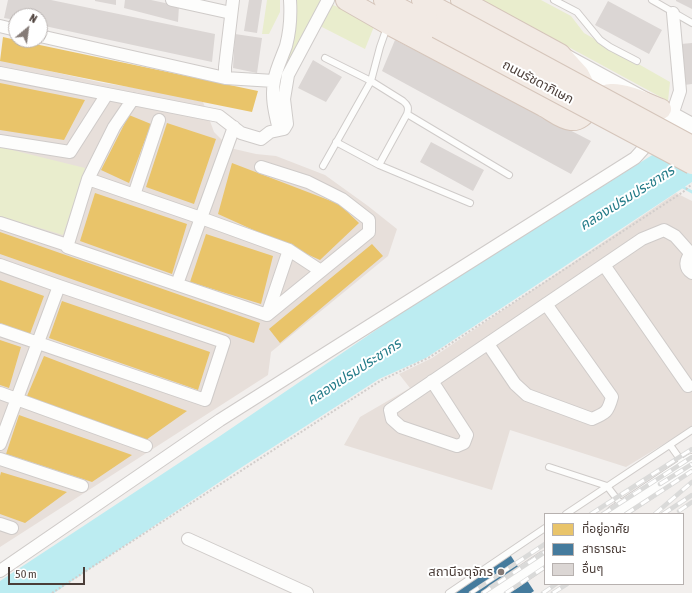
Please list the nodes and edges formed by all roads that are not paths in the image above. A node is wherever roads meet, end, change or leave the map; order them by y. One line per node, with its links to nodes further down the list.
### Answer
1 (172, 0): 11 (street)
2 (233, 0): 11 (street)
3 (290, 0): 22 (street)
4 (328, 0): 32 (street)
5 (346, 0): 15 (main road)
6 (384, 0): 13 (main road, ถนนรัชดาภิเษก)
7 (422, 0): 13 (main road, ถนนรัชดาภิเษก)
8 (462, 0): 17 (main road)
9 (554, 0): 19 (lane)
10 (652, 0): 12 (lane)
11 (231, 13): 21 (street)
12 (674, 13): 14 (lane); 27 (street)
13 (442, 21): 35 (main road, ถนนรัชดาภิเษก, bridge); 36 (main road, ถนนรัชดาภิเษก, bridge)
14 (692, 23)
15 (388, 24): 23 (lane); 26 (main road)
16 (48, 38): 21 (street)
17 (560, 54): 26 (main road); 27 (street)
18 (325, 58): 23 (lane)
19 (637, 61)
20 (0, 72): 24 (street)
21 (225, 78): 22 (street)
22 (274, 81): 32 (street)
23 (371, 81): 28 (lane); 34 (lane)
24 (107, 94): 25 (street); 33 (street)
25 (133, 99): 31 (street); 41 (street)
26 (544, 106): 27 (main road)
27 (666, 112): 30 (street); 80 (street)
28 (407, 114): 37 (lane); 40 (lane)
29 (159, 120): 42 (street)
30 (689, 124)
31 (234, 127): 32 (street); 44 (street)
32 (279, 130)
33 (0, 141)
34 (336, 142): 37 (lane); 38 (lane)
35 (692, 146)
36 (692, 164)
37 (379, 165): 43 (lane)
38 (324, 166)
39 (262, 167): 51 (street)
40 (509, 175)
41 (88, 179): 42 (street); 46 (street)
42 (134, 195): 44 (street)
43 (470, 202)
44 (201, 218): 47 (street); 53 (street)
45 (0, 223): 46 (street)
46 (67, 245): 53 (street)
47 (289, 250): 51 (street); 56 (street)
48 (691, 254): 50 (street); 52 (street)
49 (0, 265): 54 (street)
50 (604, 265): 55 (street); 61 (street)
51 (321, 271): 56 (street)
52 (692, 273)
53 (177, 284): 56 (street)
54 (58, 286): 58 (street); 58 (street)
55 (546, 304): 59 (street); 59 (street)
56 (267, 315)
57 (0, 330): 58 (street)
58 (38, 344): 63 (street)
59 (488, 344): 60 (street)
60 (432, 382): 60 (street)
61 (688, 386)
62 (0, 393): 63 (street)
63 (17, 399): 65 (street); 67 (street)
64 (692, 430): 66 (lane)
65 (0, 444)
66 (670, 445): 69 (lane); 72 (lane)
67 (146, 446)
68 (0, 459): 71 (street)
69 (689, 464): 73 (street)
70 (549, 467): 72 (lane)
71 (82, 486)
72 (607, 486): 73 (lane); 74 (lane)
73 (619, 511)
74 (567, 513)
75 (0, 524): 76 (street)
76 (12, 528)
77 (544, 529): 82 (lane)
78 (188, 539): 81 (street)
79 (544, 560): 83 (street)
80 (0, 571)
81 (307, 593)
82 (449, 593)
83 (494, 593)

